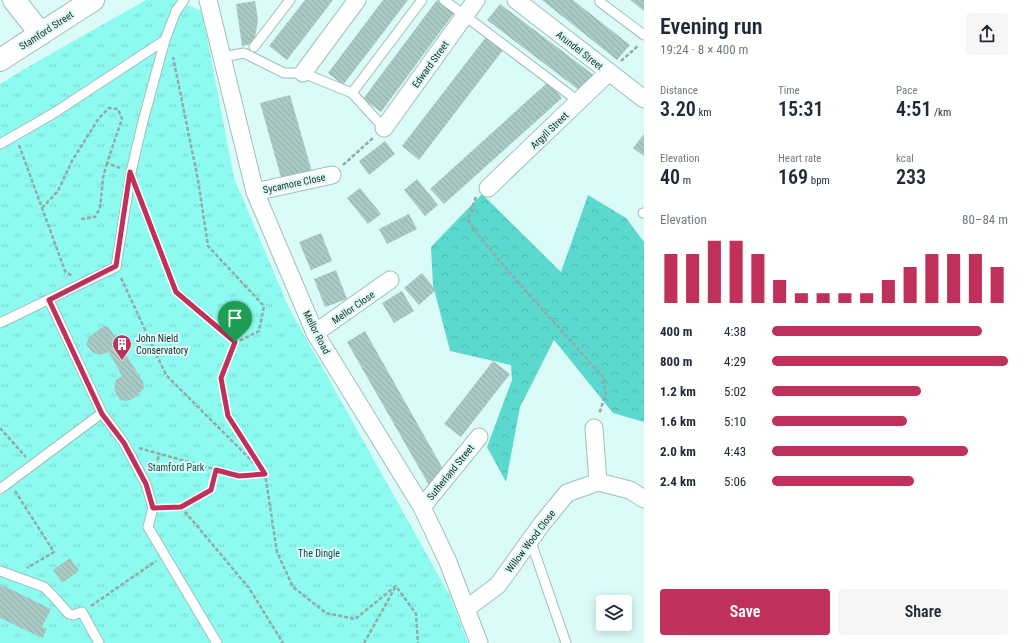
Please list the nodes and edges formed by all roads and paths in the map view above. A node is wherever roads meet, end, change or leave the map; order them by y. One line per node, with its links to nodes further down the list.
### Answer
1 (14, 0): 13 (main road)
2 (93, 0): 13 (main road, Stamford Street)
3 (184, 0): 15 (lane)
4 (208, 0): 18 (street, Mellor Road)
5 (290, 0): 17 (lane)
6 (357, 0): 21 (street)
7 (422, 0): 22 (lane)
8 (444, 0): 12 (lane)
9 (476, 0): 12 (street, Edward Street)
10 (516, 0): 20 (street, Arundel Street)
11 (600, 2): 14 (lane)
12 (465, 16): 24 (lane); 25 (street, Edward Street)
13 (41, 34): 19 (main road, Stamford Street)
14 (644, 35)
15 (164, 40): 26 (lane); 29 (lane); 41 (path)
16 (644, 40): 20 (path)
17 (254, 47)
18 (222, 57): 21 (lane); 32 (street, Mellor Road)
19 (0, 60)
20 (609, 72): 23 (street, Arundel Street); 24 (street, Argyll Street)
21 (303, 73): 22 (lane)
22 (352, 93): 25 (lane)
23 (644, 99)
24 (578, 101): 31 (street, Argyll Street)
25 (384, 128): 30 (path)
26 (15, 135): 27 (lane); 33 (path)
27 (0, 144)
28 (107, 163): 29 (path); 33 (path); 34 (path)
29 (130, 172): 35 (lane); 41 (path)
30 (332, 175): 32 (street, Sycamore Close)
31 (488, 188): 44 (path)
32 (255, 192): 40 (street, Mellor Road)
33 (42, 208): 37 (path)
34 (81, 219)
35 (116, 266): 37 (lane); 49 (path)
36 (390, 280): 40 (street, Mellor Close)
37 (82, 284): 38 (lane)
38 (49, 300): 39 (lane); 42 (lane)
39 (0, 323)
40 (315, 333): 55 (street, Mellor Road)
41 (235, 342): 49 (path)
42 (102, 414): 46 (lane); 47 (lane)
43 (0, 428): 47 (path)
44 (594, 428): 51 (street)
45 (479, 437): 55 (street, Sutherland Street)
46 (124, 443): 48 (path); 56 (lane)
47 (33, 465): 50 (lane)
48 (216, 470): 49 (path); 54 (path)
49 (265, 474): 61 (path)
50 (9, 482): 52 (lane); 60 (path)
51 (598, 482): 53 (street); 57 (street, Willow Wood Close)
52 (0, 489)
53 (644, 499)
54 (181, 507): 56 (path); 66 (path)
55 (422, 507): 62 (street, Mellor Road)
56 (153, 508): 58 (lane)
57 (530, 539): 62 (street, Willow Wood Close); 70 (lane)
58 (164, 555): 63 (path); 65 (lane)
59 (0, 571): 60 (lane)
60 (15, 576): 63 (lane)
61 (396, 586): 67 (path); 68 (path)
62 (466, 609): 69 (street, Mellor Road)
63 (82, 612): 64 (lane)
64 (99, 643)
65 (217, 643)
66 (283, 643)
67 (364, 643)
68 (418, 643)
69 (479, 643)
70 (566, 643)

